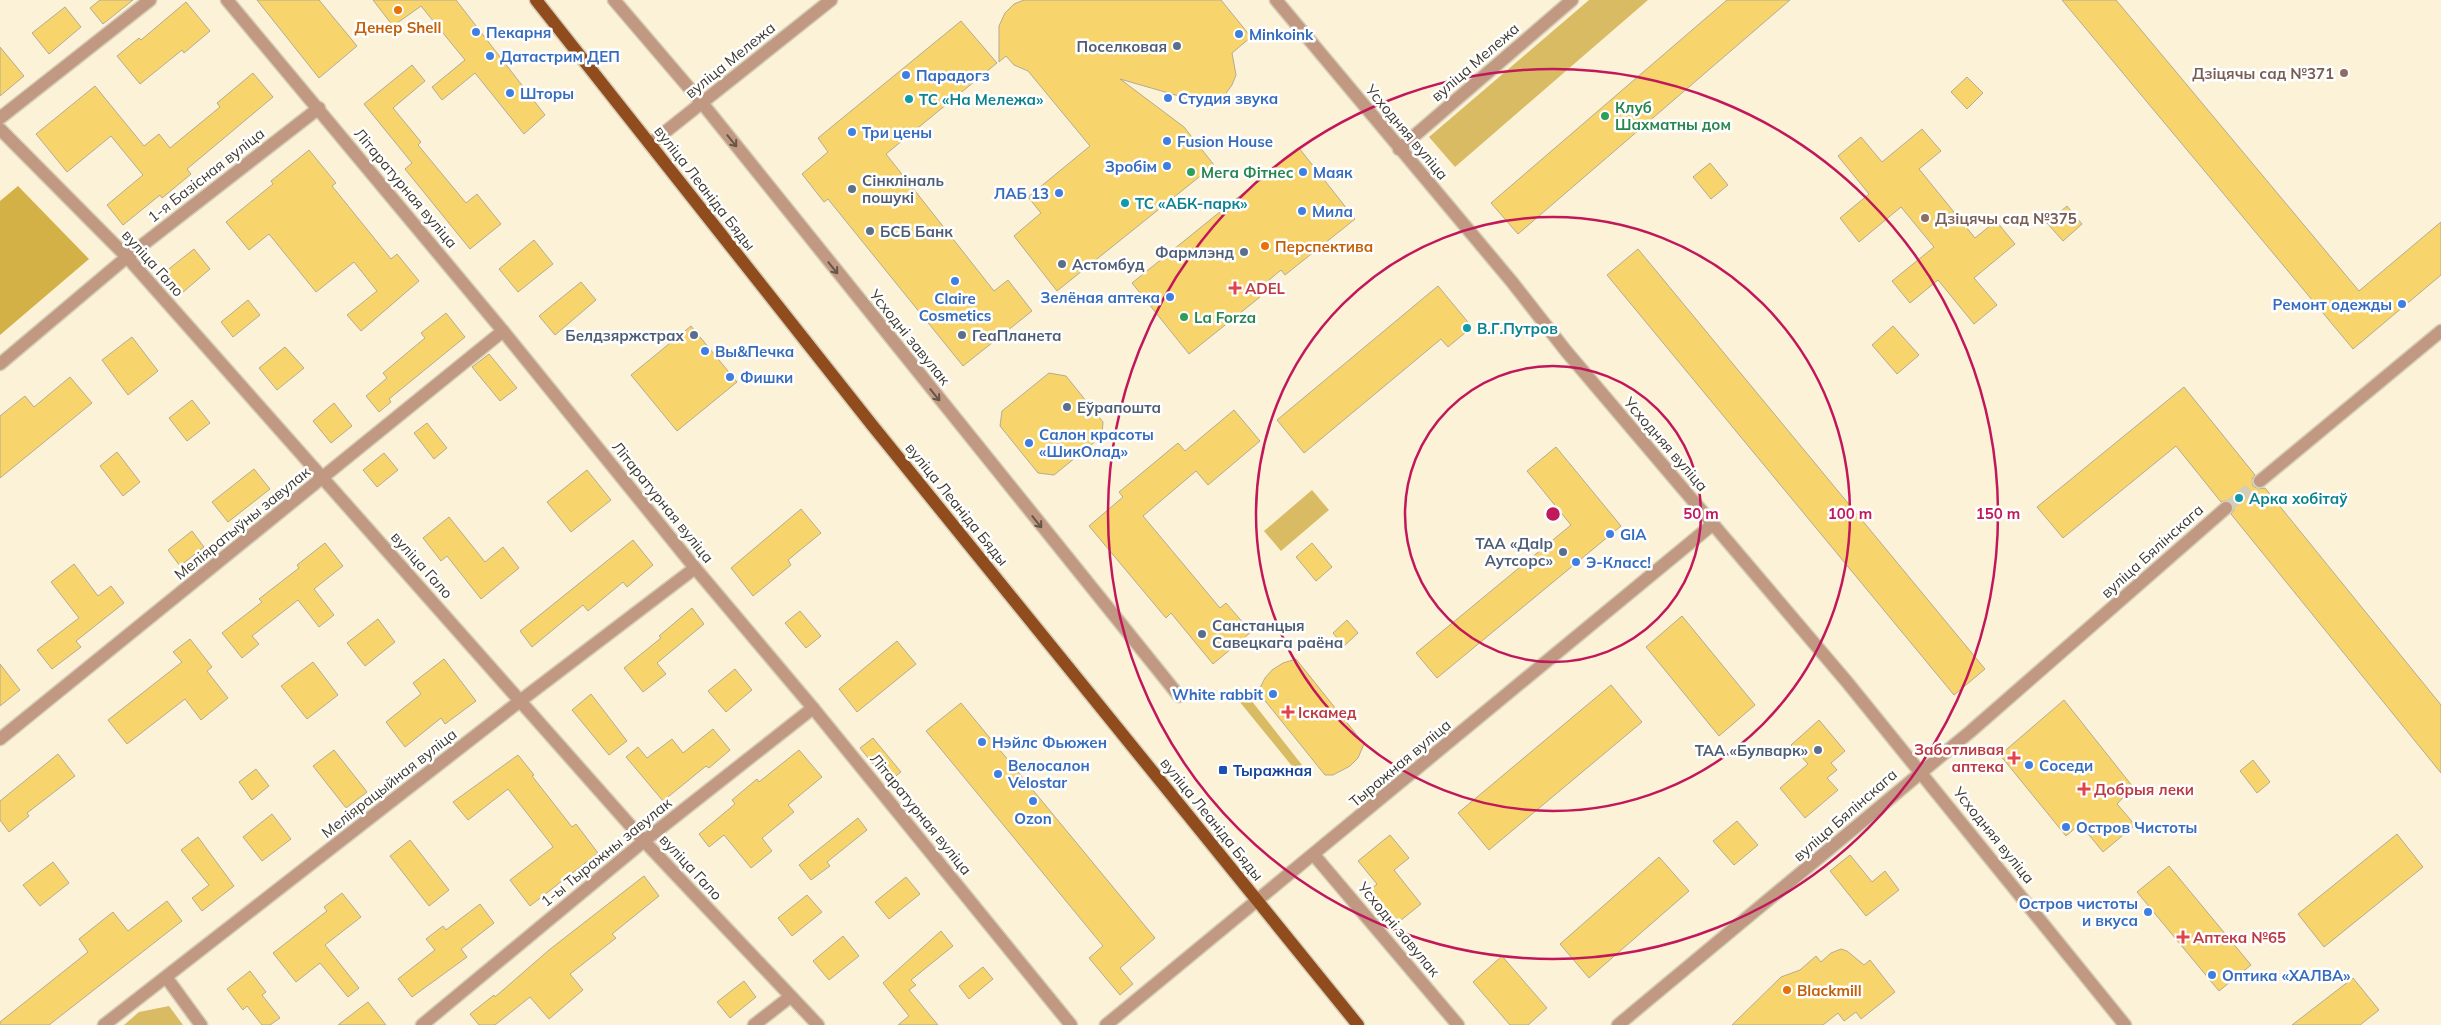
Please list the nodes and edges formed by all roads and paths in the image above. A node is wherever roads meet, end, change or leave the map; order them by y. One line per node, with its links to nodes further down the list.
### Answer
1 (150, 0): 10 (street)
2 (228, 0): 9 (street, Літаратурная вуліца)
3 (536, 0): 12 (main road, вуліца Леаніда Бяды)
4 (614, 0): 8 (street, Усходні завулак)
5 (831, 0): 8 (street, вуліца Мележа)
6 (1276, 0): 13 (street, Усходняя вуліца)
7 (1572, 0): 13 (street, вуліца Мележа)
8 (702, 103): 12 (street, вуліца Мележа); 23 (street, Усходні завулак, one-way to 23)
9 (319, 108): 14 (street, 1-я Базісная вуліца); 15 (street, Літаратурная вуліца)
10 (0, 118)
11 (0, 129): 14 (street, вуліца Гало)
12 (650, 144): 30 (main road, вуліца Леаніда Бяды)
13 (1399, 149): 21 (street, Усходняя вуліца)
14 (127, 257): 17 (street, 1-я Базісная вуліца); 18 (street, вуліца Гало)
15 (503, 331): 18 (street, Меліяратыўны завулак); 22 (street, Літаратурная вуліца)
16 (2441, 331): 19 (street)
17 (0, 364)
18 (323, 478): 24 (street, вуліца Гало); 26 (street, Меліяратыўны завулак)
19 (2260, 481)
20 (2226, 508): 27 (street, вуліца Бялінскага)
21 (1713, 524): 27 (street, Усходняя вуліца); 29 (street, Тыражная вуліца)
22 (695, 568): 24 (street, Меліярацыйная вуліца); 25 (street, Літаратурная вуліца)
23 (1178, 696)
24 (520, 701): 28 (street, вуліца Гало); 31 (street, Меліярацыйная вуліца)
25 (814, 708): 28 (street, 1-ы Тыражны завулак); 38 (street, Літаратурная вуліца)
26 (0, 739)
27 (1921, 772): 42 (street, вуліца Бялінскага); 43 (street, Усходняя вуліца)
28 (644, 841): 32 (street, вуліца Гало); 35 (street, 1-ы Тыражны завулак)
29 (1314, 855): 30 (street, Тыражная вуліца); 41 (street, Усходні завулак)
30 (1257, 900): 39 (street, Тыражная вуліца); 40 (main road, вуліца Леаніда Бяды)
31 (166, 977): 33 (street, Меліярацыйная вуліца); 34 (street)
32 (790, 997): 36 (street); 37 (street, вуліца Гало)
33 (104, 1025)
34 (201, 1025)
35 (422, 1025)
36 (754, 1025)
37 (818, 1025)
38 (1071, 1025)
39 (1106, 1025)
40 (1358, 1025)
41 (1458, 1025)
42 (1618, 1025)
43 (2125, 1025)

